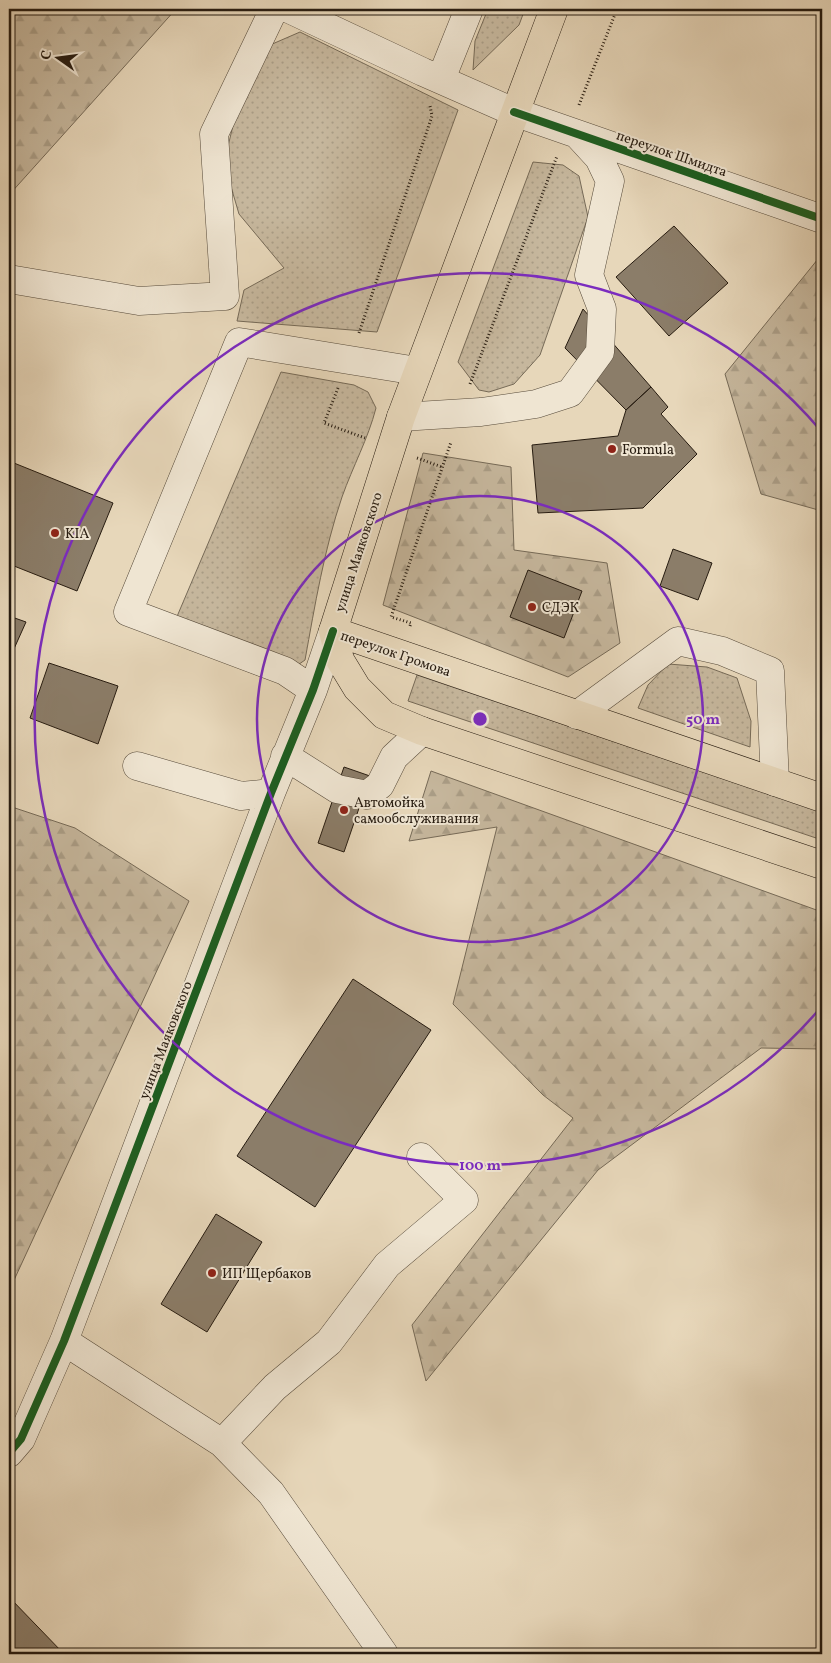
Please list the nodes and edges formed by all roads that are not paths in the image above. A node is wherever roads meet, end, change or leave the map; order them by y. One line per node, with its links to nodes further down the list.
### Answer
1 (274, 9): 9 (street)
2 (289, 9): 5 (street, переулок Шмидта)
3 (469, 9): 5 (street)
4 (554, 9): 6 (main road, улица Маяковского)
5 (432, 75): 6 (street, переулок Шмидта)
6 (514, 112): 7 (street, переулок Шмидта); 10 (main road, улица Маяковского)
7 (573, 132): 8 (street, переулок Шмидта); 11 (street)
8 (822, 219)
9 (9, 279)
10 (417, 371): 11 (main road, улица Маяковского); 13 (street)
11 (401, 417): 12 (main road, улица Маяковского)
12 (333, 631): 13 (street, улица Маяковского); 14 (main road, переулок Громова); 15 (main road, переулок Громова)
13 (313, 690): 16 (street, улица Маяковского)
14 (577, 715): 18 (main road, переулок Громова); 18 (street)
15 (422, 730): 16 (street); 21 (main road, переулок Громова)
16 (286, 756): 19 (street, улица Маяковского)
17 (137, 766): 19 (street)
18 (775, 782): 20 (main road, переулок Громова)
19 (271, 793): 23 (street, улица Маяковского)
20 (822, 798)
21 (822, 865)
22 (421, 1157): 24 (street)
23 (64, 1341): 24 (street); 25 (street, улица Маяковского)
24 (222, 1443): 26 (street)
25 (9, 1453)
26 (384, 1654)

